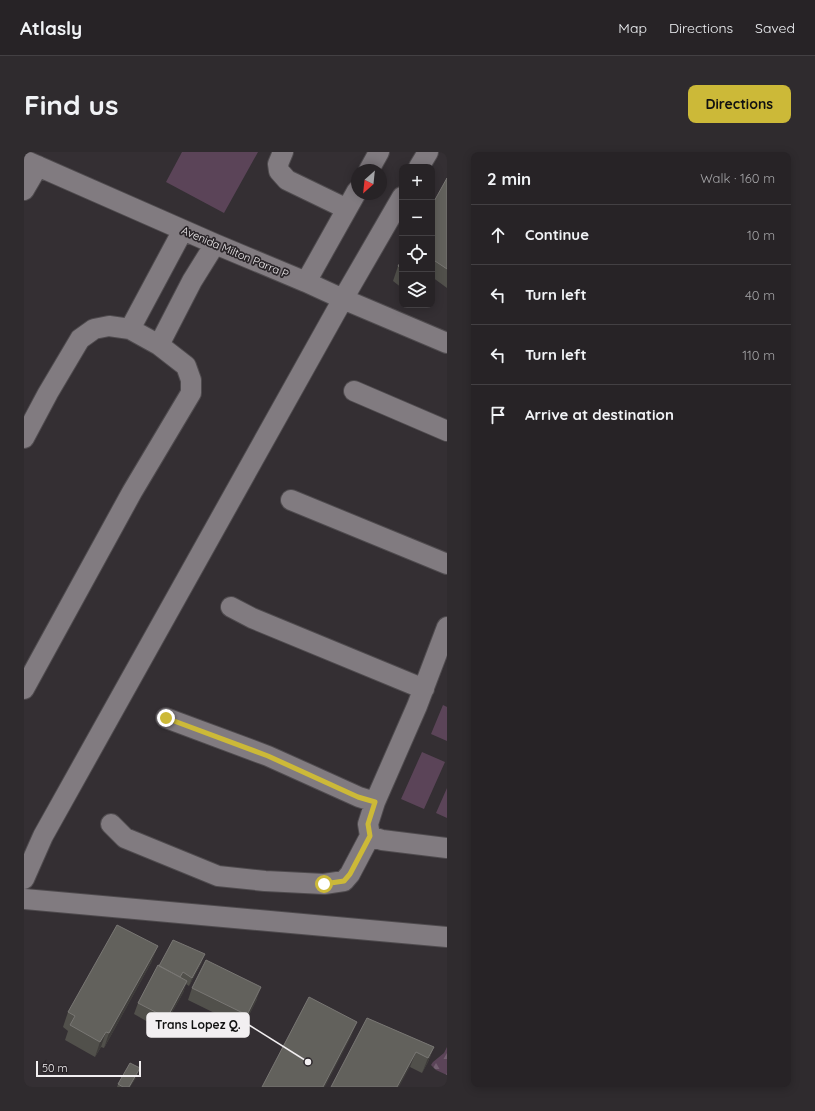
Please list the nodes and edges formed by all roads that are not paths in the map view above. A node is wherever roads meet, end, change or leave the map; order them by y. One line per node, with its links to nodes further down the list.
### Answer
1 (283, 152): 10 (street)
2 (379, 152): 5 (street)
3 (428, 152): 6 (street)
4 (31, 163): 7 (street); 11 (street, Avenida Milton Parra P)
5 (372, 164)
6 (421, 164)
7 (24, 190)
8 (352, 200): 10 (street)
9 (400, 200): 14 (street)
10 (347, 208): 13 (street)
11 (182, 230): 12 (street, Avenida Milton Parra P); 15 (street)
12 (215, 244): 13 (street, Avenida Milton Parra P); 17 (street)
13 (306, 282): 14 (street, Avenida Milton Parra P)
14 (343, 299): 16 (street, Avenida Milton Parra P); 32 (street)
15 (130, 328): 17 (street); 20 (street)
16 (447, 343)
17 (159, 345): 25 (street)
18 (354, 391): 19 (street)
19 (447, 431)
20 (24, 438)
21 (290, 500): 22 (street)
22 (447, 564)
23 (231, 607): 26 (street)
24 (447, 627): 26 (street)
25 (24, 689)
26 (424, 689): 28 (street)
27 (166, 718): 28 (street)
28 (375, 802): 30 (street)
29 (111, 824): 30 (street)
30 (370, 836): 31 (street)
31 (447, 848)
32 (25, 875)
33 (24, 899): 34 (street)
34 (447, 937)

